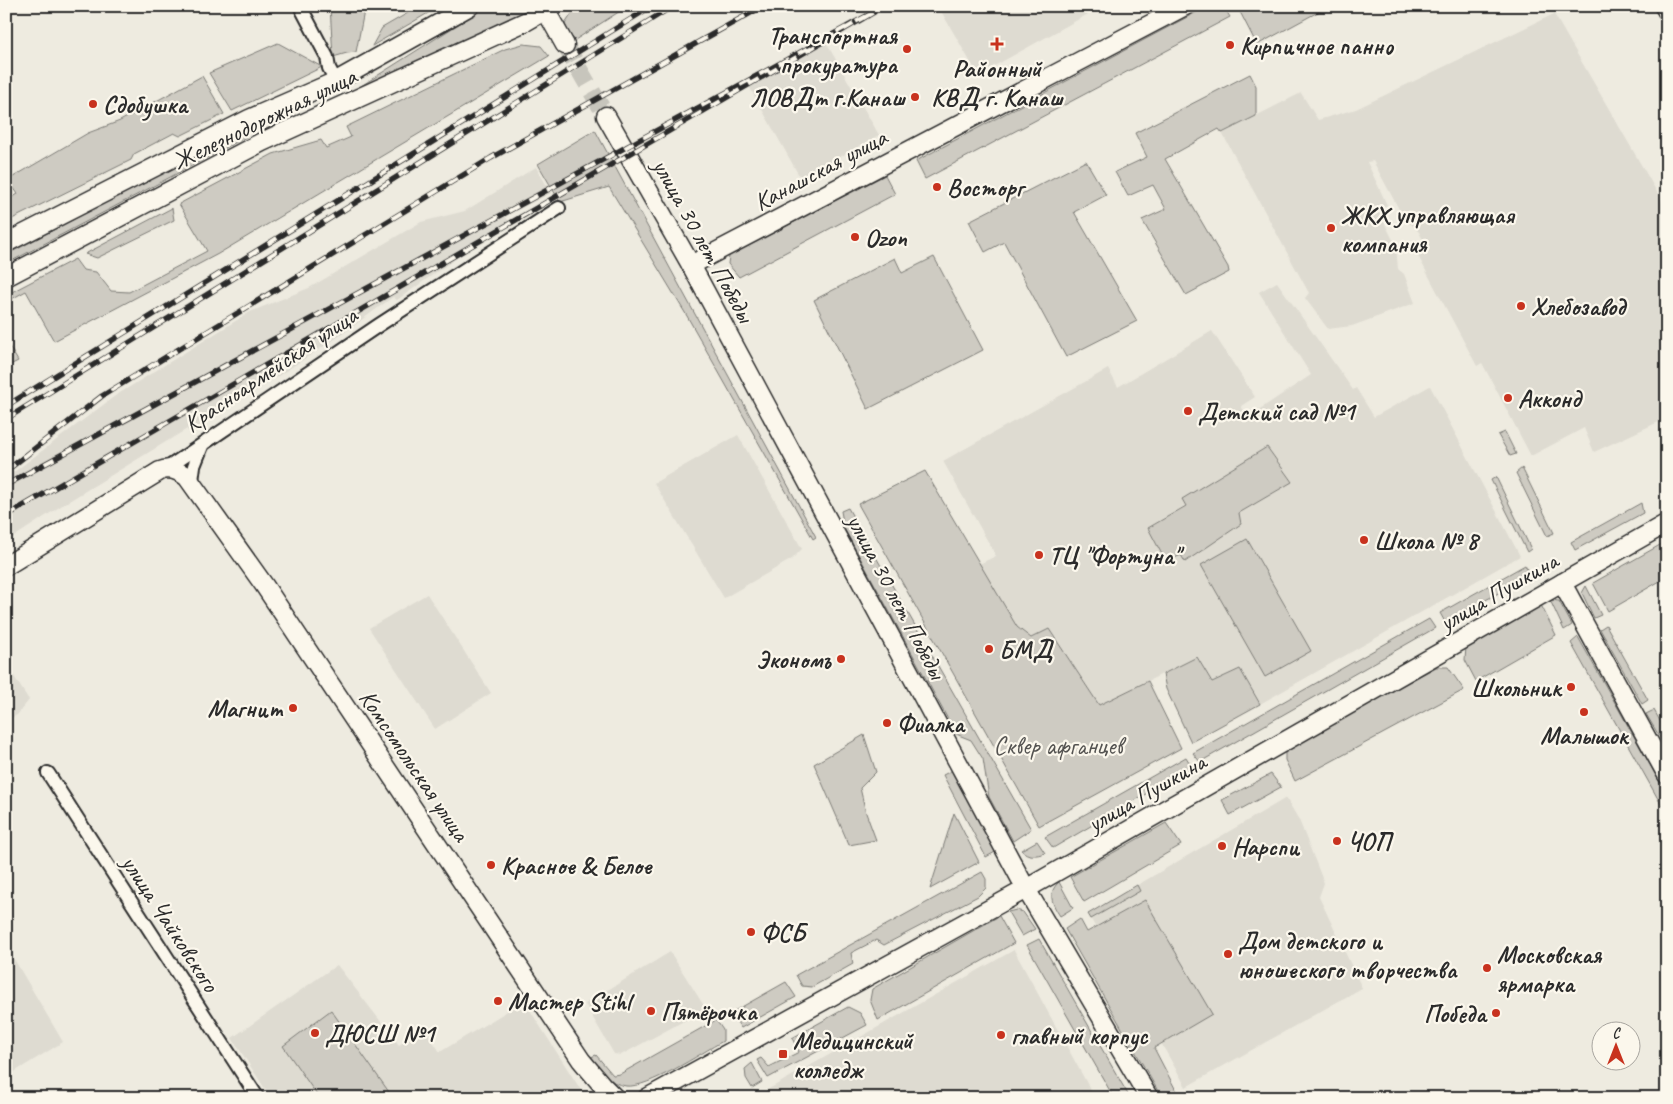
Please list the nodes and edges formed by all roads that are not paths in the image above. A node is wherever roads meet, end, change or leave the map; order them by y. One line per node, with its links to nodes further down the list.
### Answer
1 (300, 6): 8 (street)
2 (470, 6): 8 (main road, Железнодорожная улица)
3 (1185, 6): 12 (main road, Канашская улица)
4 (1664, 6): 6 (main road)
5 (550, 9): 7 (main road, Железнодорожная улица); 13 (main road, Железнодорожная улица)
6 (1667, 11)
7 (565, 45)
8 (336, 81): 11 (main road, Железнодорожная улица)
9 (606, 116): 12 (main road, улица 30 лет Победы)
10 (559, 208): 14 (street, Красноармейская улица)
11 (6, 243)
12 (691, 265): 22 (main road, улица 30 лет Победы)
13 (6, 277)
14 (203, 444): 15 (street, Красноармейская улица); 16 (street)
15 (166, 469): 16 (main road, Комсомольская улица); 18 (main road, Красноармейская улица)
16 (192, 481): 24 (main road, Комсомольская улица)
17 (1667, 523): 19 (main road, улица Пушкина)
18 (6, 566)
19 (1562, 583): 21 (main road); 22 (main road, улица Пушкина)
20 (48, 773): 23 (street, улица Чайковского)
21 (1667, 776)
22 (1026, 889): 25 (main road, улица Пушкина); 26 (main road, улица 30 лет Победы)
23 (258, 1098)
24 (615, 1098)
25 (647, 1098)
26 (1149, 1098)

